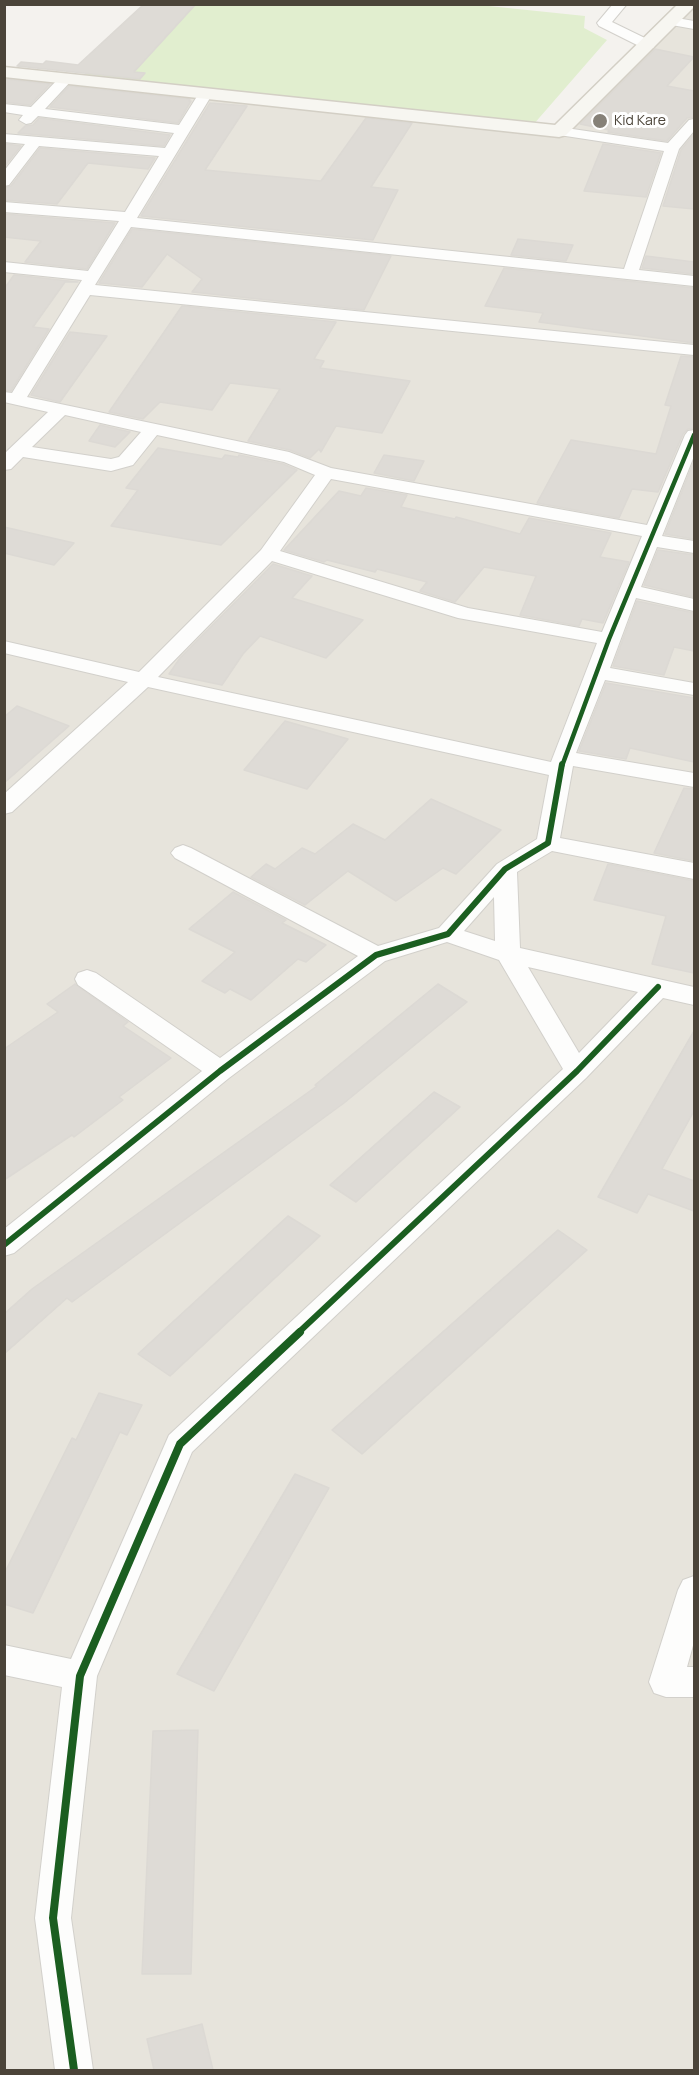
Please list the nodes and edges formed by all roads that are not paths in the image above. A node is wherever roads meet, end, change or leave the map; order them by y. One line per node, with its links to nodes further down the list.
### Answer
1 (621, 4): 5 (street)
2 (688, 4): 3 (street)
3 (671, 21): 4 (street); 5 (street)
4 (694, 25)
5 (648, 45): 13 (street)
6 (5, 73): 7 (street)
7 (66, 79): 8 (street); 10 (street)
8 (206, 93): 12 (street); 13 (street)
9 (4, 108): 10 (street)
10 (34, 112): 12 (street); 14 (street)
11 (694, 123): 16 (street)
12 (183, 130): 17 (street)
13 (559, 131): 16 (street)
14 (7, 138): 15 (street)
15 (35, 141): 17 (street); 18 (street)
16 (672, 148): 22 (street)
17 (170, 153): 20 (street)
18 (4, 182)
19 (4, 207): 20 (street)
20 (129, 220): 22 (street); 24 (street)
21 (4, 267): 24 (street)
22 (630, 274): 23 (street)
23 (694, 281)
24 (88, 283): 25 (street); 26 (street)
25 (694, 350)
26 (11, 398): 27 (street)
27 (61, 409): 28 (street); 30 (street)
28 (153, 429): 30 (street); 32 (street)
29 (692, 446): 33 (street)
30 (19, 451): 31 (street)
31 (4, 465)
32 (326, 473): 33 (street); 35 (street)
33 (652, 536): 34 (street); 36 (street)
34 (694, 547)
35 (268, 554): 38 (street); 41 (street)
36 (630, 591): 37 (street); 38 (street)
37 (694, 605)
38 (609, 639): 40 (street)
39 (4, 647): 41 (street)
40 (598, 672): 42 (street); 43 (street)
41 (143, 680): 43 (street); 45 (street)
42 (694, 689)
43 (563, 764): 44 (street); 46 (street)
44 (694, 780)
45 (4, 807)
46 (548, 843): 48 (street); 49 (street)
47 (183, 853): 52 (street)
48 (506, 870): 50 (street); 51 (street)
49 (694, 871)
50 (448, 934): 51 (street); 52 (street)
51 (508, 954): 54 (street); 57 (street)
52 (376, 955): 56 (street)
53 (87, 979): 56 (street)
54 (658, 987): 55 (street); 57 (street)
55 (694, 996)
56 (220, 1071): 58 (street)
57 (577, 1071): 61 (street)
58 (4, 1245)
59 (694, 1590): 62 (street)
60 (4, 1660): 61 (street)
61 (80, 1676): 63 (street)
62 (694, 1682)
63 (74, 2070)

